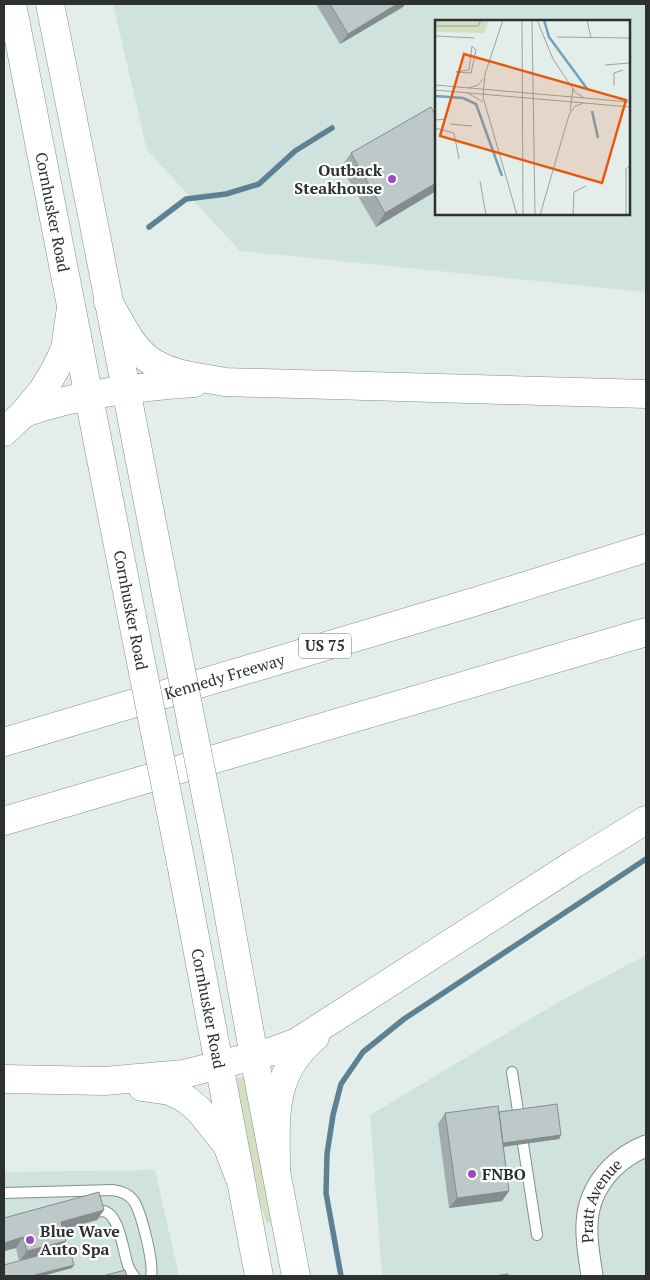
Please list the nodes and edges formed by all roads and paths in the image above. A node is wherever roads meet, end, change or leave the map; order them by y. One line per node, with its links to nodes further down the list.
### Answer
1 (12, 4): 4 (main road, Cornhusker Road)
2 (50, 4): 3 (main road)
3 (108, 302): 5 (main road); 6 (main road)
4 (71, 308): 8 (main road, Cornhusker Road); 9 (main road)
5 (224, 382): 6 (main road); 7 (main road)
6 (128, 390): 8 (main road); 17 (main road, bridge)
7 (646, 394)
8 (89, 395): 9 (main road); 18 (main road, Cornhusker Road, bridge)
9 (24, 414): 10 (main road)
10 (4, 432)
11 (646, 548): 13 (main road, Kennedy Freeway / US 75)
12 (646, 632): 15 (main road)
13 (4, 742)
14 (646, 820): 16 (main road)
15 (4, 821)
16 (339, 1016): 17 (main road); 23 (main road)
17 (254, 1056): 18 (main road); 23 (main road)
18 (219, 1066): 21 (main road); 24 (main road, Cornhusker Road)
19 (512, 1072): 27 (lane)
20 (4, 1079): 21 (main road)
21 (104, 1081): 24 (main road)
22 (646, 1146): 32 (street, Pratt Avenue)
23 (276, 1171): 31 (main road)
24 (240, 1179): 30 (main road, Cornhusker Road)
25 (4, 1193): 29 (lane)
26 (85, 1215): 28 (lane)
27 (537, 1235)
28 (134, 1276)
29 (151, 1276)
30 (259, 1276)
31 (296, 1276)
32 (592, 1276)

